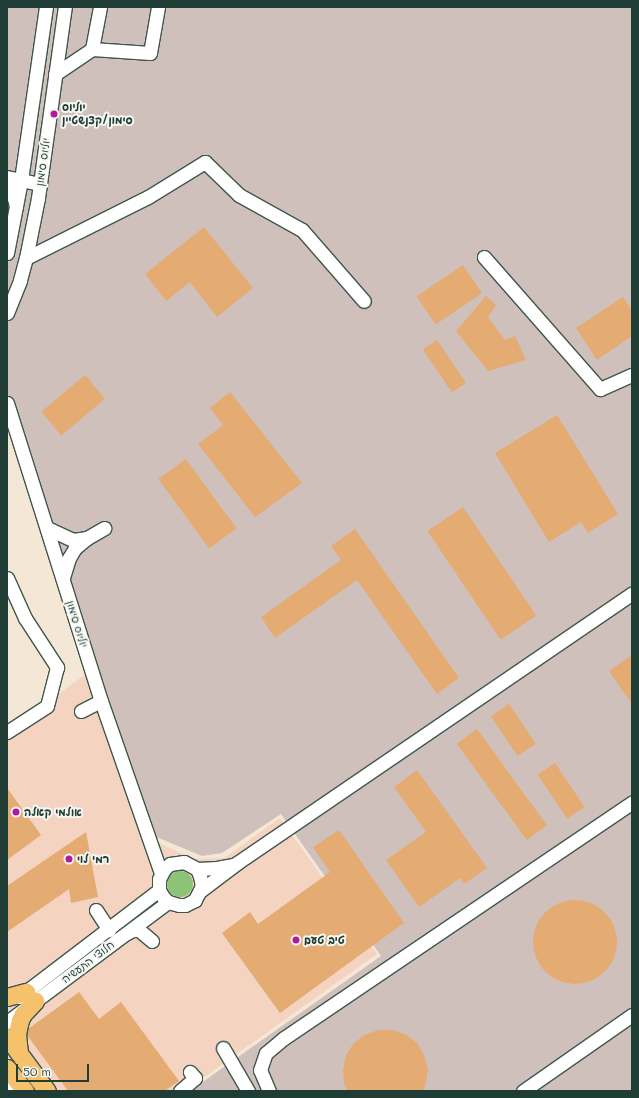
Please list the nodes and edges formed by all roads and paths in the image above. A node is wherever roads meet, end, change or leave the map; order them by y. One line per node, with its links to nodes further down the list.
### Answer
1 (46, 7): 10 (street, יוליוס סימון)
2 (65, 7): 6 (street, יוליוס סימון)
3 (71, 7): 6 (street)
4 (100, 7): 7 (street)
5 (158, 7): 7 (street)
6 (62, 26): 8 (street, יוליוס סימון)
7 (92, 49): 8 (street)
8 (55, 74): 11 (street, יוליוס סימון)
9 (7, 177): 10 (street)
10 (21, 180): 11 (street); 13 (street, יוליוס סימון)
11 (40, 184): 16 (street, יוליוס סימון)
12 (7, 188): 13 (street)
13 (16, 207): 14 (street, יוליוס סימון)
14 (7, 253)
15 (484, 257): 19 (street)
16 (26, 258): 17 (street); 18 (street, יוליוס סימון)
17 (364, 301)
18 (7, 313)
19 (632, 375)
20 (8, 403): 21 (street, יוליוס סימון)
21 (47, 528): 23 (street); 25 (street, יוליוס סימון)
22 (104, 528): 23 (street)
23 (87, 538): 25 (street)
24 (7, 579): 29 (street)
25 (63, 580): 27 (street, יוליוס סימון)
26 (632, 594): 33 (street)
27 (101, 701): 28 (street); 31 (street, יוליוס סימון)
28 (81, 711)
29 (7, 732)
30 (632, 802): 57 (street)
31 (149, 846): 32 (street); 35 (street, יוליוס סימון)
32 (177, 862): 34 (street); 35 (street)
33 (237, 863): 34 (street); 37 (street)
34 (197, 869): 37 (street)
35 (160, 874): 36 (street)
36 (159, 890): 38 (street); 40 (street, חלוצי התעשיה)
37 (200, 891): 38 (street)
38 (168, 902): 41 (street, חלוצי התעשיה)
39 (96, 910): 40 (street)
40 (109, 930): 43 (street, חלוצי התעשיה)
41 (127, 932): 42 (street); 43 (street, חלוצי התעשיה)
42 (152, 941)
43 (30, 996): 44 (main road); 45 (street, חלוצי התעשיה); 47 (street, חלוצי התעשיה); 50 (main road)
44 (7, 997)
45 (7, 1005)
46 (632, 1015): 58 (street)
47 (7, 1022)
48 (7, 1036): 50 (main road)
49 (222, 1048): 56 (street)
50 (20, 1055): 54 (main road)
51 (190, 1072): 55 (street)
52 (11, 1079): 53 (main road)
53 (25, 1091)
54 (47, 1091)
55 (180, 1091)
56 (248, 1091)
57 (268, 1091)
58 (523, 1091)

